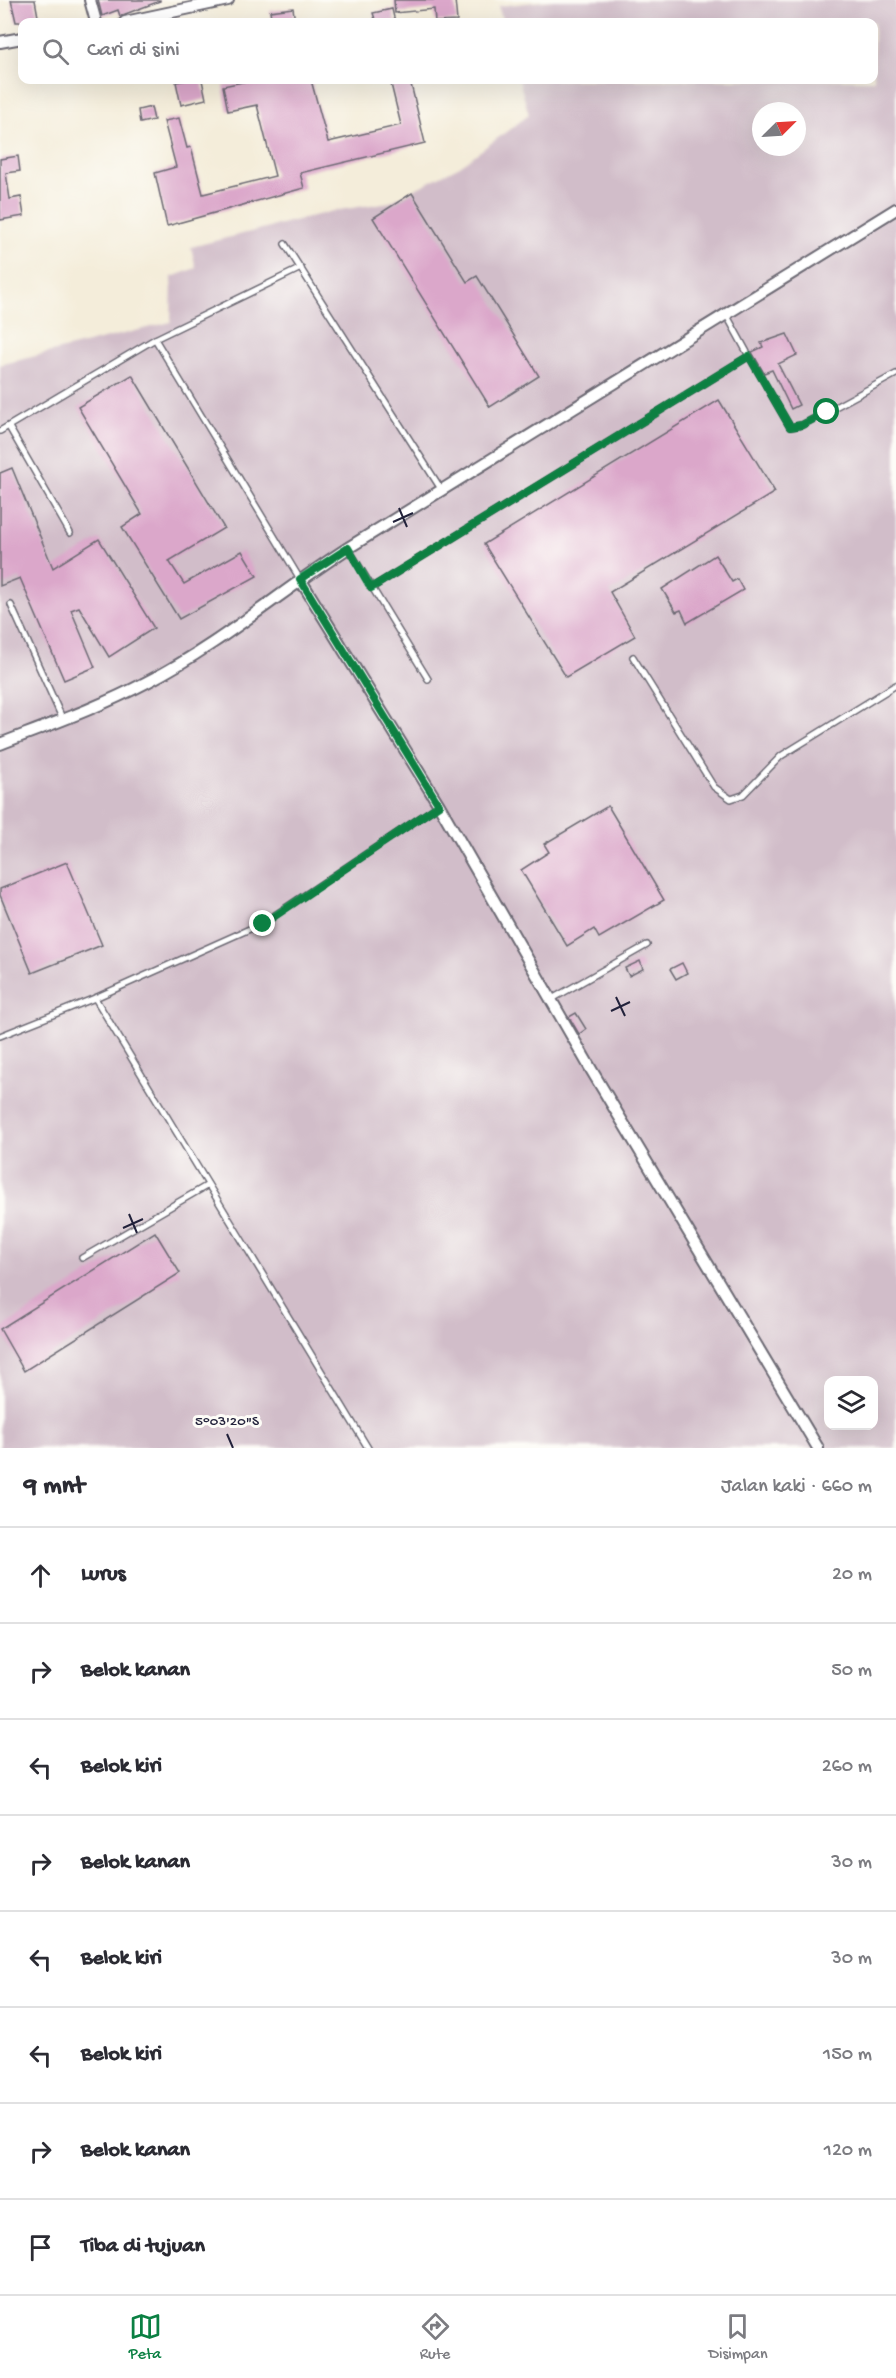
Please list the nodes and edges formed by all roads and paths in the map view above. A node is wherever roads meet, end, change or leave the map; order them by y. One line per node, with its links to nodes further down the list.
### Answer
1 (90, 0): 3 (street)
2 (228, 0): 4 (street)
3 (95, 18)
4 (144, 18)
5 (18, 39): 6 (street)
6 (0, 42)
7 (896, 209): 10 (street)
8 (285, 244): 9 (lane)
9 (301, 268): 11 (lane); 16 (lane)
10 (726, 314): 12 (lane); 16 (street)
11 (155, 339): 14 (lane); 19 (lane)
12 (749, 356): 13 (lane); 20 (lane)
13 (896, 374)
14 (9, 427): 15 (lane); 17 (lane)
15 (0, 431)
16 (442, 491): 18 (street)
17 (70, 533)
18 (348, 548): 19 (street); 20 (lane)
19 (300, 579): 25 (street); 27 (street)
20 (371, 588): 23 (lane)
21 (12, 605): 25 (lane)
22 (633, 657): 24 (lane)
23 (428, 679)
24 (896, 685)
25 (63, 720): 26 (street)
26 (0, 744)
27 (439, 805): 29 (lane); 30 (street)
28 (646, 945): 30 (lane)
29 (95, 998): 31 (lane); 32 (lane)
30 (552, 999): 35 (street)
31 (0, 1036)
32 (208, 1185): 33 (lane); 34 (lane)
33 (82, 1258)
34 (368, 1448)
35 (818, 1448)

